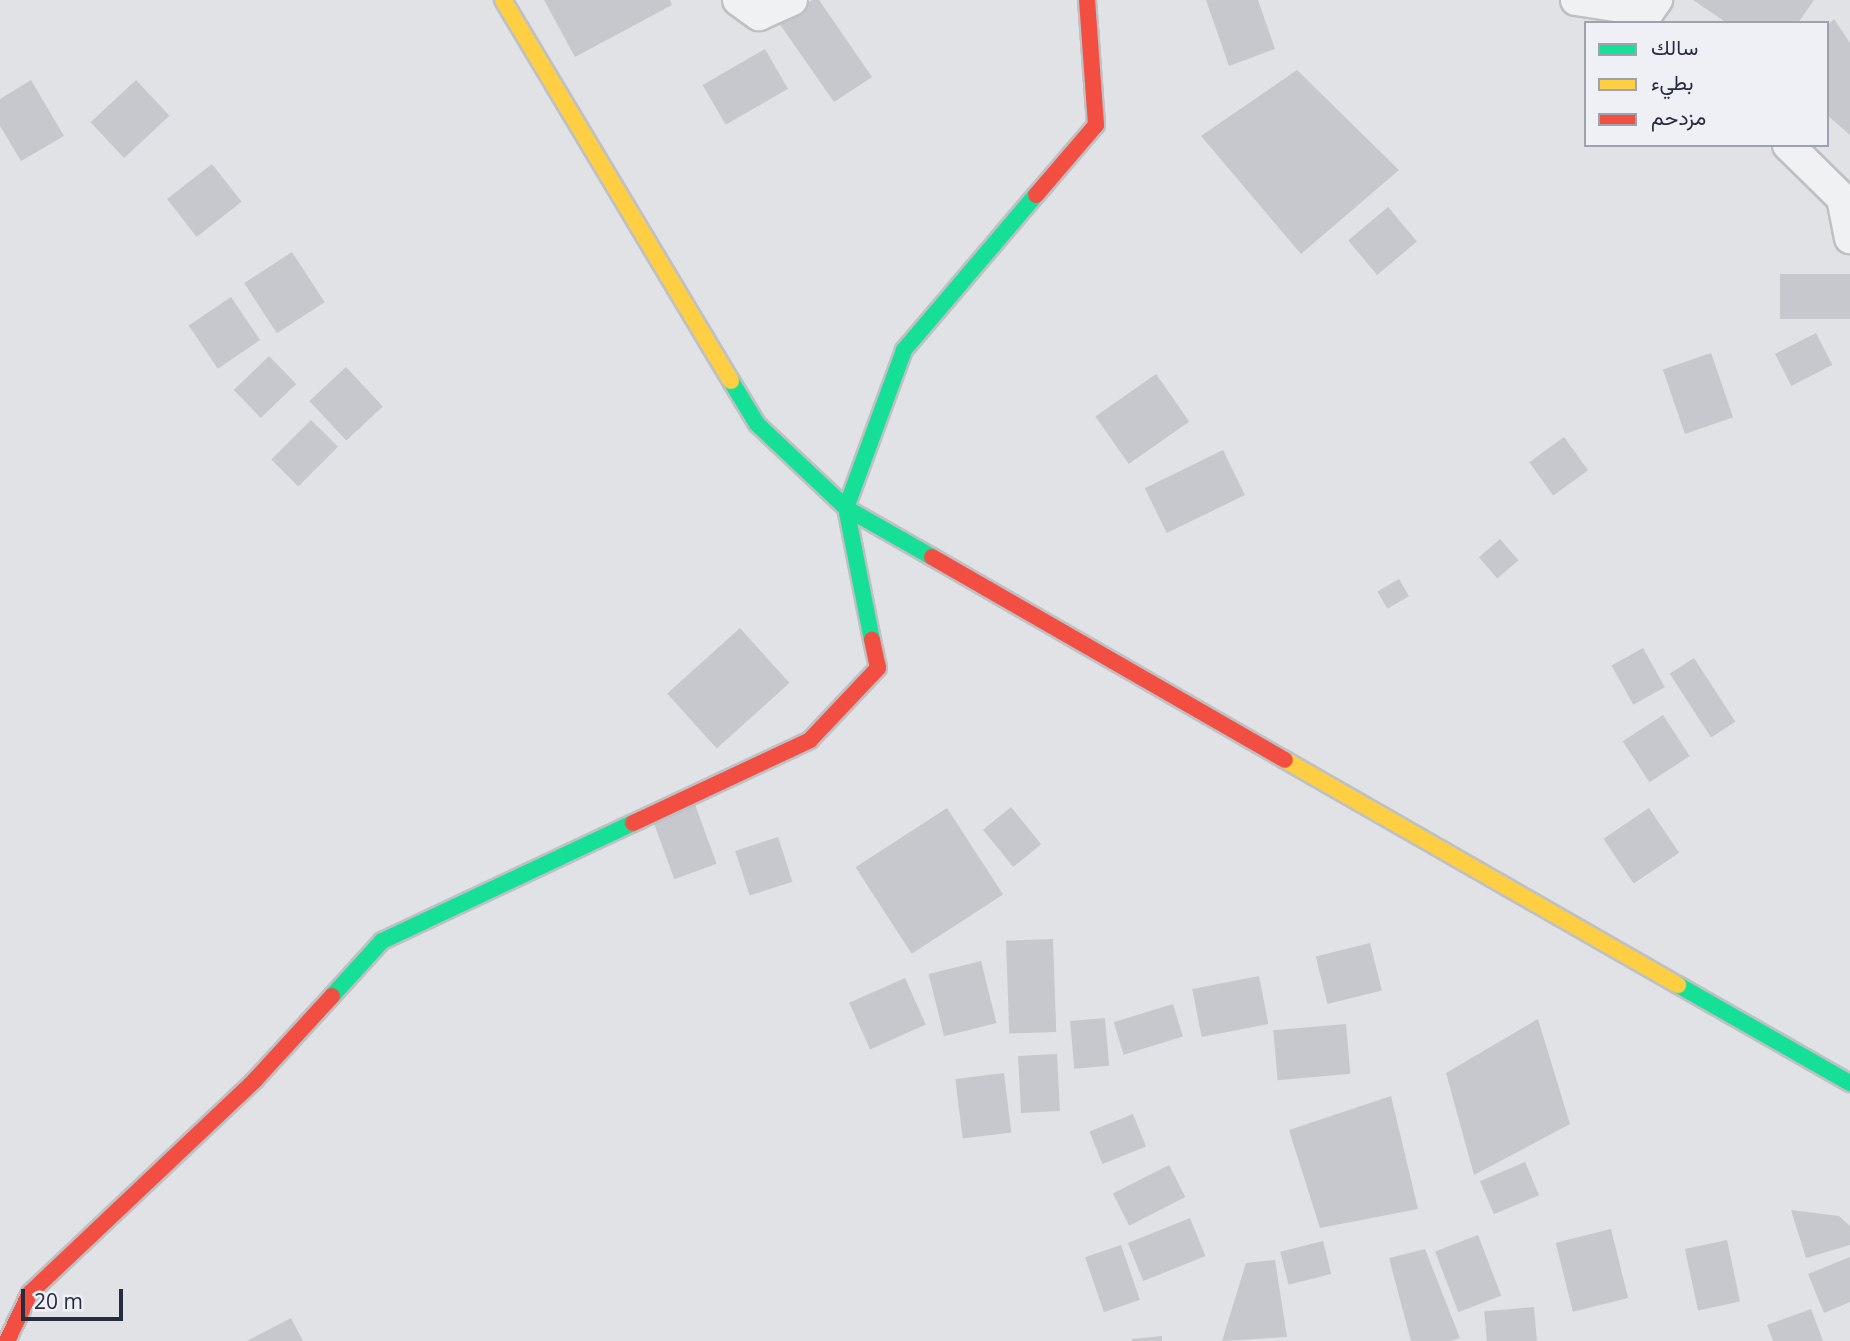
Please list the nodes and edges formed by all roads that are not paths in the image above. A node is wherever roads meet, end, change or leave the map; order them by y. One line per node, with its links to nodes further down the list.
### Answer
1 (503, 0): 9 (street)
2 (738, 0): 3 (street)
3 (792, 0)
4 (1087, 0): 9 (street)
5 (1576, 0): 6 (street)
6 (1656, 11)
7 (1790, 147): 8 (street)
8 (1850, 238)
9 (846, 508): 10 (street); 11 (street)
10 (1850, 1083)
11 (7, 1341)

